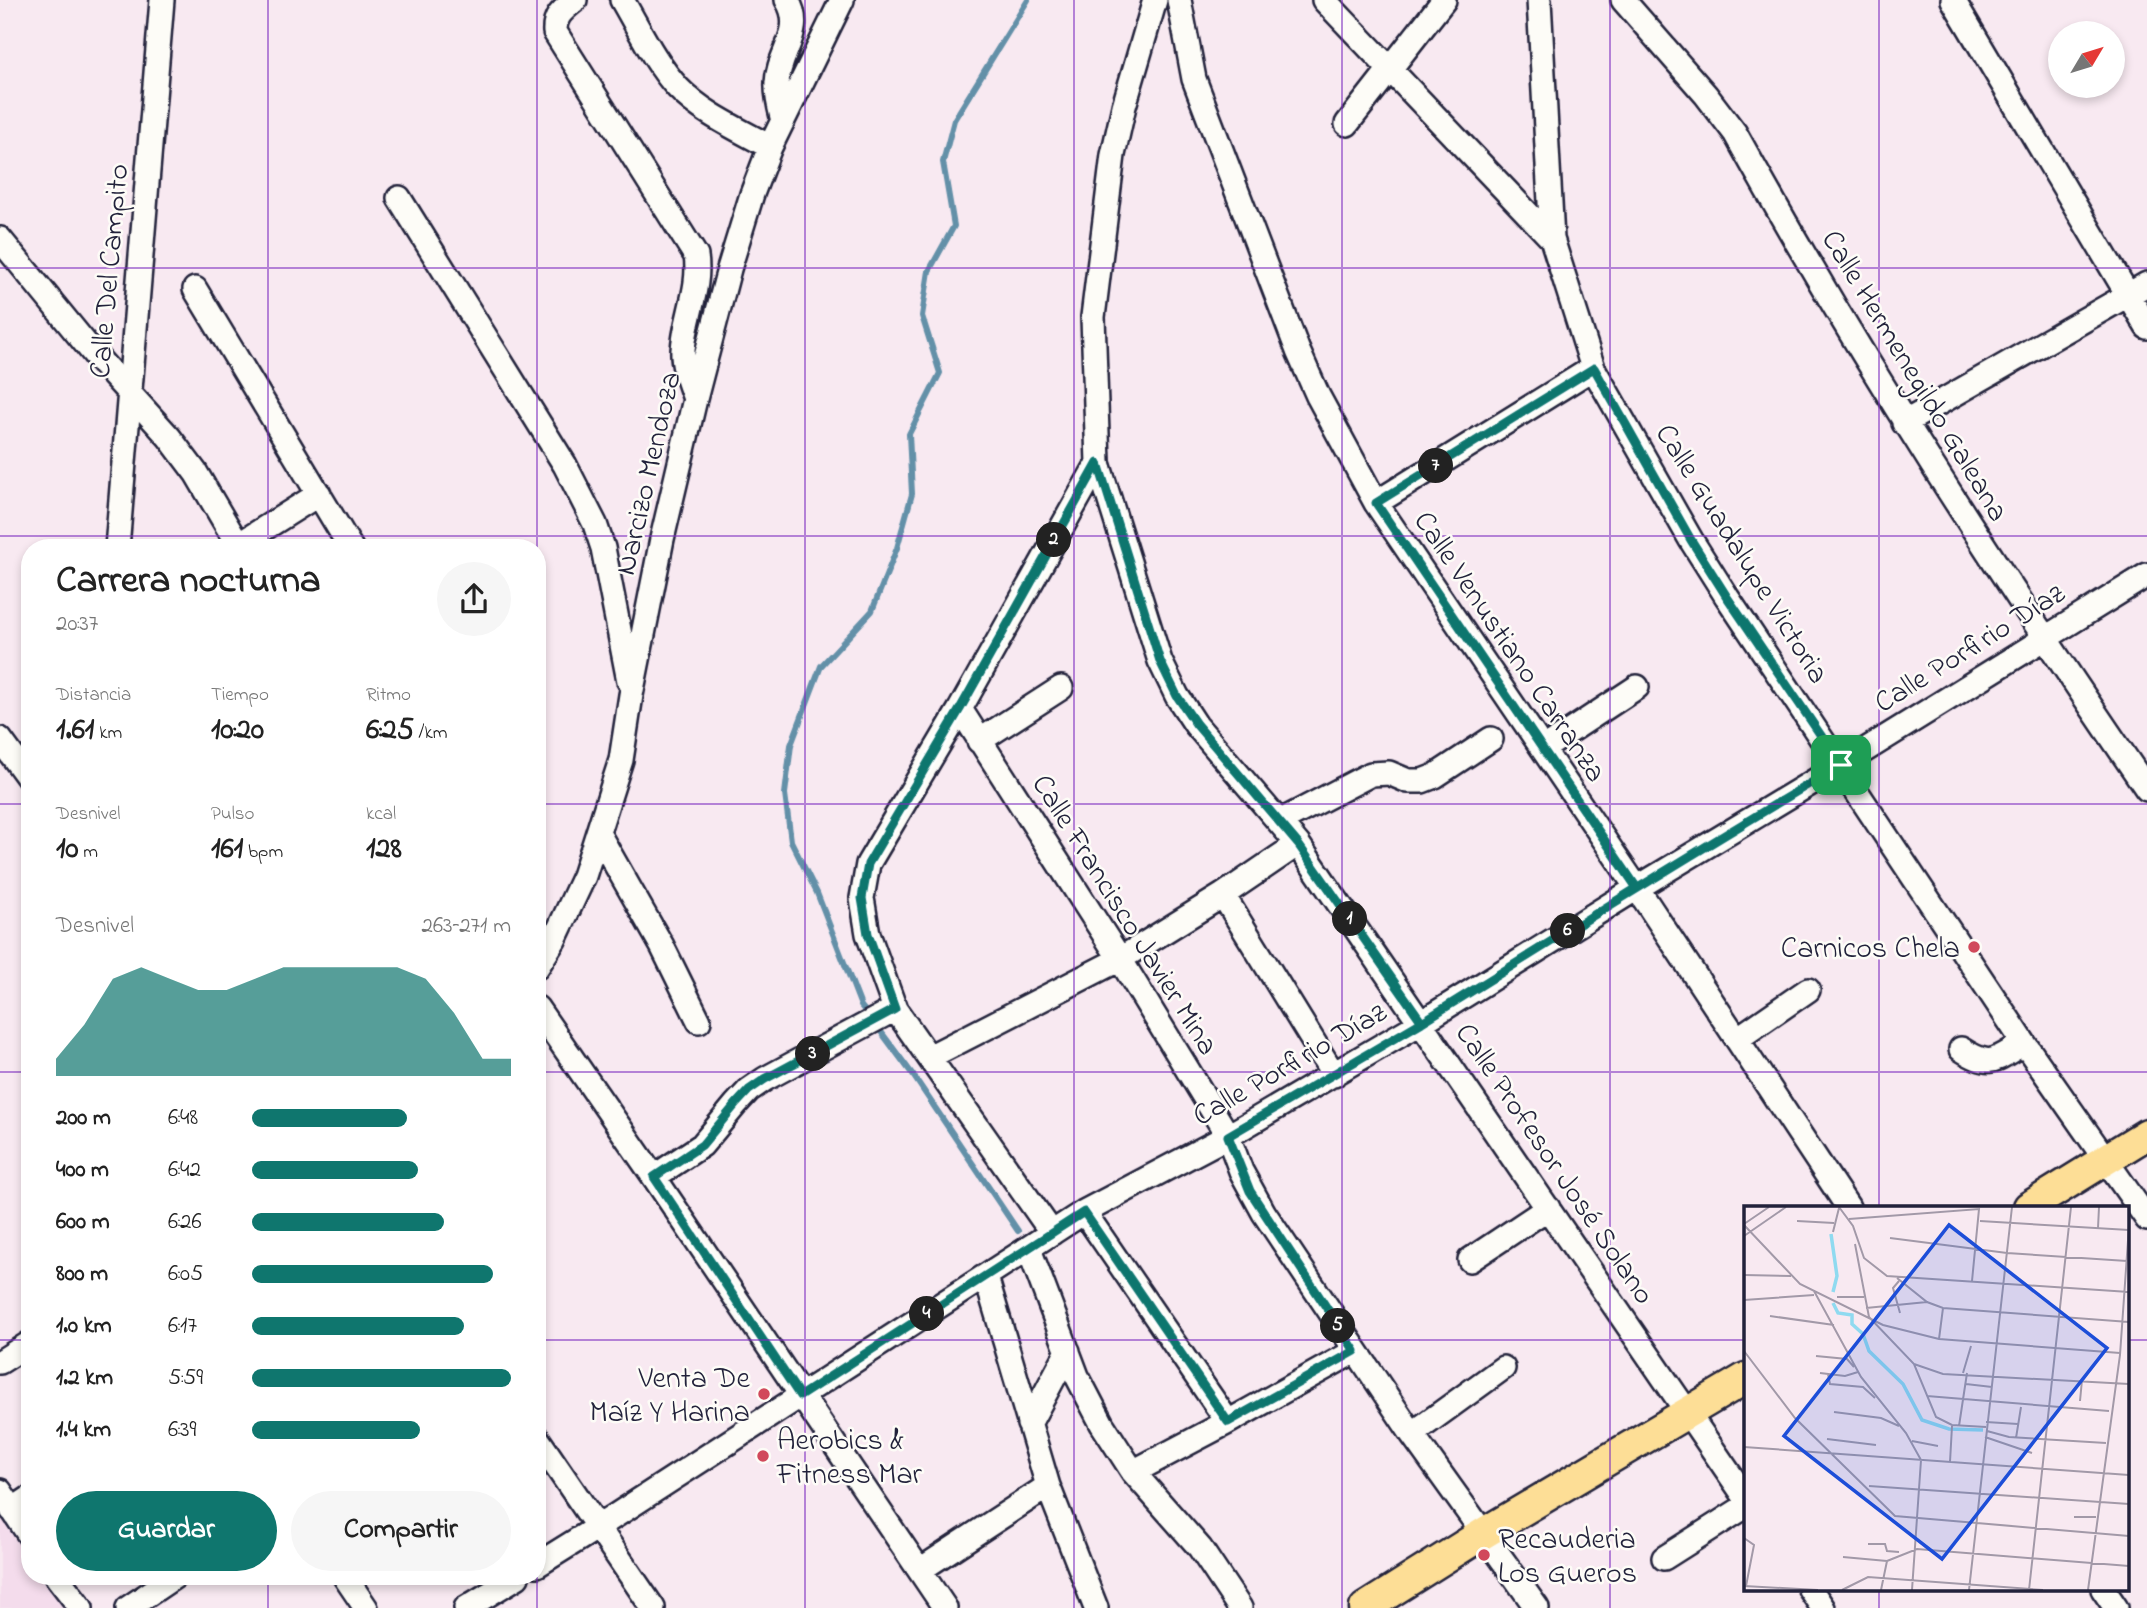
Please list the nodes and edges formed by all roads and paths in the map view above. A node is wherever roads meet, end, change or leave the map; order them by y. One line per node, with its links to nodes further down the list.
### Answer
1 (162, 0): 24 (street, Calle Del Campito)
2 (622, 0): 16 (street)
3 (788, 0): 14 (street)
4 (842, 0): 14 (street, Narcizo Mendoza)
5 (1155, 0): 27 (street, Calle Profesor José Solano)
6 (1179, 0): 29 (street, Calle Venustiano Carranza)
7 (1324, 0): 13 (street)
8 (1444, 0): 13 (street)
9 (1539, 0): 19 (street, Calle Guadalupe Victoria)
10 (1623, 0): 26 (street, Calle Hermenegildo Galeana)
11 (1953, 0): 21 (street)
12 (568, 6): 25 (street)
13 (1389, 68): 15 (street); 19 (street)
14 (783, 121): 16 (street, Narcizo Mendoza)
15 (1347, 124)
16 (770, 147): 25 (street, Narcizo Mendoza)
17 (399, 198): 38 (street)
18 (0, 239): 24 (street)
19 (1552, 239): 23 (street, Calle Guadalupe Victoria)
20 (195, 289): 28 (street)
21 (2137, 290): 22 (street); 26 (street)
22 (2147, 327)
23 (1594, 368): 29 (street); 44 (street, Calle Guadalupe Victoria)
24 (129, 395): 30 (street, Calle Del Campito); 31 (street)
25 (695, 399): 38 (street, Narcizo Mendoza)
26 (1904, 423): 35 (street, Calle Hermenegildo Galeana)
27 (1098, 463): 39 (street); 47 (street, Calle Profesor José Solano)
28 (319, 494): 32 (street); 33 (street)
29 (1376, 503): 43 (street, Calle Venustiano Carranza)
30 (118, 539)
31 (235, 539)
32 (250, 539)
33 (346, 539)
34 (2147, 575): 35 (street, Calle Porfirio Díaz)
35 (2043, 638): 44 (street, Calle Porfirio Díaz); 46 (street, Calle Hermenegildo Galeana)
36 (1637, 687): 43 (street)
37 (1061, 688): 42 (street)
38 (631, 695): 48 (street, Narcizo Mendoza)
39 (960, 709): 42 (street, Calle Francisco Javier Mina); 55 (street)
40 (0, 738): 45 (street)
41 (1490, 739): 47 (street)
42 (979, 741): 53 (street, Calle Francisco Javier Mina)
43 (1543, 749): 50 (street, Calle Venustiano Carranza)
44 (1841, 765): 50 (street, Calle Porfirio Díaz); 60 (street, Calle Guadalupe Victoria)
45 (21, 767)
46 (2147, 789)
47 (1281, 821): 49 (street, Calle Profesor José Solano)
48 (599, 835): 52 (street, Narcizo Mendoza); 56 (street)
49 (1298, 844): 51 (street); 58 (street, Calle Profesor José Solano)
50 (1637, 888): 58 (street, Calle Porfirio Díaz); 59 (street, Calle Venustiano Carranza)
51 (1223, 895): 53 (street); 63 (street)
52 (546, 953)
53 (1120, 959): 62 (street); 65 (street, Calle Francisco Javier Mina)
54 (1808, 990): 59 (street)
55 (888, 1013): 62 (street); 67 (street)
56 (699, 1021)
57 (546, 1022): 67 (street)
58 (1422, 1022): 63 (street, Calle Porfirio Díaz); 70 (street, Calle Profesor José Solano)
59 (1737, 1039): 68 (street, Calle Venustiano Carranza)
60 (2024, 1043): 61 (street); 66 (street, Calle Guadalupe Victoria)
61 (1961, 1049)
62 (929, 1057): 73 (street)
63 (1334, 1075): 65 (street, Calle Porfirio Díaz)
64 (2147, 1133): 66 (main road)
65 (1228, 1136): 71 (street, Calle Porfirio Díaz); 79 (street, Calle Francisco Javier Mina)
66 (2106, 1160): 69 (main road); 72 (street, Calle Guadalupe Victoria)
67 (654, 1177): 83 (street)
68 (1847, 1206)
69 (2031, 1206)
70 (1548, 1208): 75 (street); 84 (street, Calle Profesor José Solano)
71 (1084, 1212): 73 (street, Calle Porfirio Díaz); 85 (street)
72 (2147, 1219)
73 (1052, 1233): 74 (street, Calle Porfirio Díaz)
74 (1029, 1249): 76 (street, Calle Porfirio Díaz); 78 (street)
75 (1471, 1260)
76 (986, 1276): 83 (street, Calle Porfirio Díaz); 86 (street)
77 (21, 1349): 80 (street)
78 (1068, 1351): 86 (street); 89 (street)
79 (1355, 1351): 85 (street); 87 (street, Calle Francisco Javier Mina)
80 (0, 1362)
81 (1503, 1368): 87 (street)
82 (1744, 1379): 84 (main road)
83 (800, 1396): 93 (street, Calle Porfirio Díaz); 97 (street)
84 (1689, 1414): 91 (street, Calle Profesor José Solano); 94 (main road)
85 (1228, 1422): 89 (street)
86 (1030, 1424): 90 (street)
87 (1412, 1434): 94 (street, Calle Francisco Javier Mina)
88 (546, 1451): 93 (street)
89 (1133, 1472): 110 (street)
90 (1048, 1486): 97 (street); 109 (street)
91 (1744, 1495)
92 (1744, 1507): 95 (street)
93 (598, 1527): 96 (street, Calle Porfirio Díaz); 107 (street)
94 (1484, 1533): 111 (main road); 112 (street, Calle Francisco Javier Mina)
95 (1664, 1558)
96 (546, 1559)
97 (920, 1570): 108 (street)
98 (63, 1585): 103 (street)
99 (162, 1585): 104 (street)
100 (350, 1585): 105 (street)
101 (504, 1585): 106 (street)
102 (2104, 1590): 113 (street)
103 (81, 1608)
104 (128, 1608)
105 (366, 1608)
106 (466, 1608)
107 (653, 1608)
108 (945, 1608)
109 (1096, 1608)
110 (1240, 1608)
111 (1365, 1608)
112 (1537, 1608)
113 (2116, 1608)

